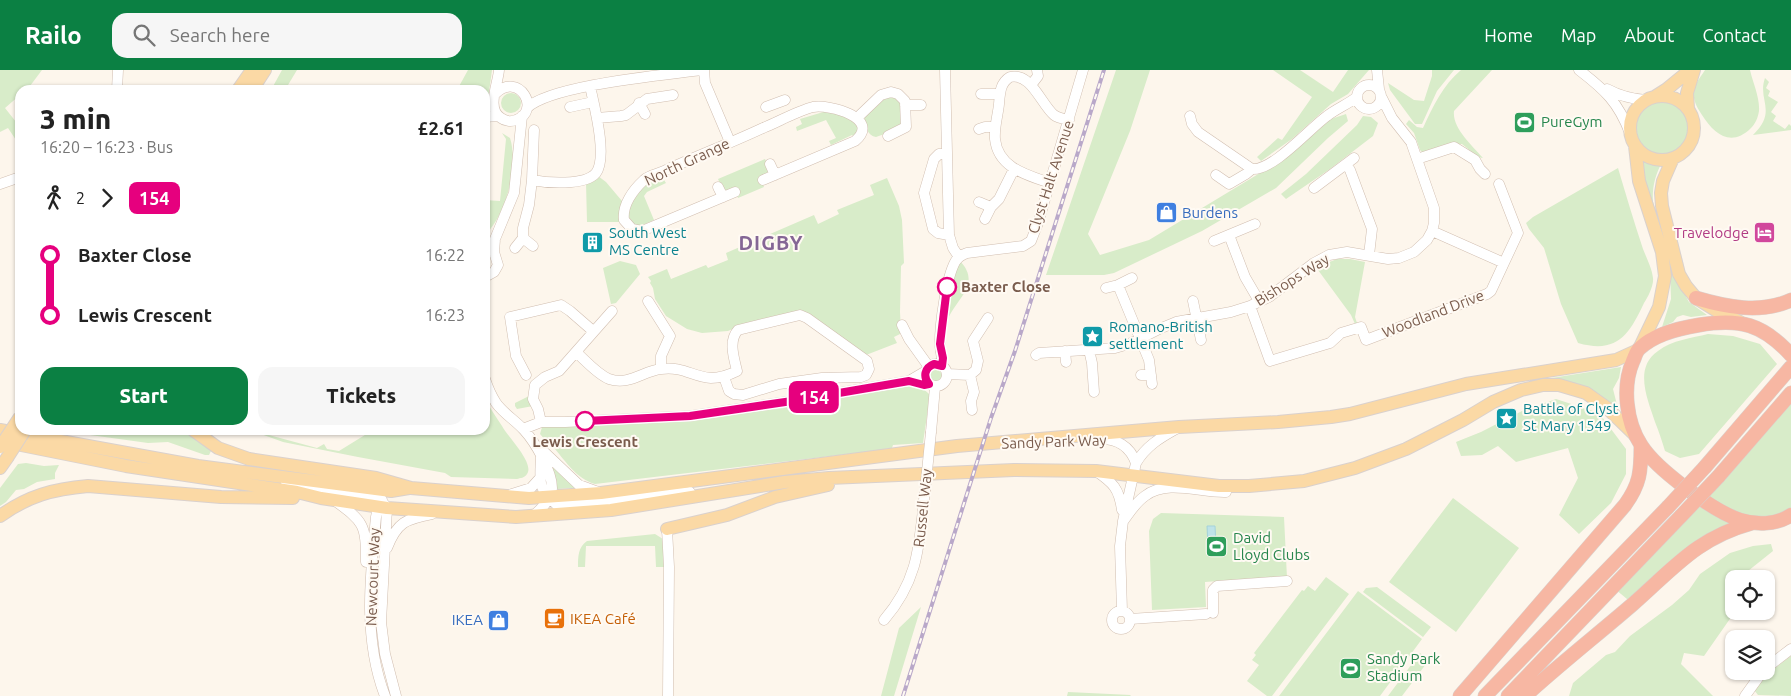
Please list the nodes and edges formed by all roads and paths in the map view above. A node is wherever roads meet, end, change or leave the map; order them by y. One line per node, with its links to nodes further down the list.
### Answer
1 (118, 70): 13 (street)
2 (252, 70): 14 (main road)
3 (265, 70): 15 (main road)
4 (501, 70): 19 (street); 30 (street)
5 (703, 70): 20 (street); 56 (street)
6 (945, 70): 58 (street)
7 (1037, 70): 16 (street)
8 (1083, 70): 49 (street, Clyst Halt Avenue)
9 (1377, 70): 17 (street); 24 (street)
10 (1579, 70): 18 (street)
11 (1690, 70): 28 (main road)
12 (1694, 70): 37 (main road)
13 (117, 85)
14 (242, 85)
15 (255, 85)
16 (1030, 85): 23 (street); 49 (street)
17 (1368, 85): 24 (street); 27 (street)
18 (1599, 85): 28 (street); 53 (street)
19 (513, 86): 21 (street); 30 (street)
20 (590, 86): 26 (street); 29 (street)
21 (524, 93): 26 (street); 40 (street)
22 (981, 94): 23 (street)
23 (999, 94): 50 (street)
24 (1380, 94): 39 (street); 47 (street)
25 (673, 95): 31 (street)
26 (547, 96): 40 (street)
27 (1357, 97): 36 (street); 38 (street)
28 (1651, 98): 37 (main road); 53 (main road)
29 (593, 102): 35 (street); 45 (street)
30 (491, 103): 44 (street)
31 (639, 104): 41 (street); 45 (street)
32 (776, 104): 48 (street)
33 (905, 105): 34 (street); 46 (street); 54 (street)
34 (921, 105)
35 (570, 107)
36 (1363, 108): 38 (street); 39 (street)
37 (1688, 108): 60 (main road)
38 (1337, 109): 64 (street)
39 (1374, 109): 47 (street)
40 (525, 112): 44 (street); 55 (street)
41 (645, 114)
42 (1190, 116): 64 (street)
43 (490, 117): 44 (street)
44 (502, 118): 55 (street)
45 (597, 118): 69 (street)
46 (857, 118): 48 (street, North Grange); 67 (street)
47 (1392, 118): 61 (street)
48 (783, 120): 56 (street, North Grange)
49 (1069, 120): 72 (street, Clyst Halt Avenue)
50 (995, 127): 51 (street); 65 (street)
51 (979, 129)
52 (534, 130): 69 (street)
53 (1630, 133): 57 (main road)
54 (888, 136)
55 (520, 141): 88 (street)
56 (730, 142): 78 (street, North Grange)
57 (1636, 146): 60 (main road); 116 (main road)
58 (947, 153): 84 (street); 84 (street)
59 (1354, 158): 63 (street)
60 (1673, 158): 99 (main road)
61 (1417, 159): 66 (street); 83 (street)
62 (770, 164): 67 (street)
63 (1346, 164): 76 (street); 92 (street)
64 (1252, 168): 68 (street)
65 (1014, 169): 72 (street); 80 (street)
66 (1486, 174)
67 (775, 175): 70 (street)
68 (1216, 176)
69 (532, 180): 86 (street)
70 (762, 180)
71 (15, 181): 73 (street)
72 (1050, 183): 93 (street, Clyst Halt Avenue)
73 (0, 184)
74 (1499, 184): 94 (street, Woodland Drive)
75 (718, 187): 78 (street)
76 (1314, 188)
77 (735, 192): 78 (street)
78 (723, 197)
79 (979, 202): 80 (street)
80 (991, 207): 81 (street)
81 (986, 219)
82 (1255, 224): 85 (street)
83 (1432, 231): 92 (street, Bishops Way); 94 (street)
84 (949, 235): 93 (street)
85 (1229, 235): 87 (street); 102 (street)
86 (523, 238): 89 (street); 90 (street)
87 (1214, 241)
88 (490, 245)
89 (533, 246)
90 (515, 248)
91 (490, 251): 95 (street)
92 (1369, 255): 102 (street, Bishops Way)
93 (959, 257): 115 (street)
94 (1504, 263): 104 (street, Woodland Drive)
95 (490, 275)
96 (1132, 278): 97 (street)
97 (1118, 285): 98 (street); 113 (street)
98 (1106, 288)
99 (1696, 298): 103 (highway); 109 (main road)
100 (648, 301): 125 (street)
101 (1193, 301): 107 (street)
102 (1259, 301): 104 (street, Bishops Way)
103 (1791, 302): 109 (highway)
104 (1250, 306): 107 (street, Bishops Way)
105 (612, 311): 112 (street)
106 (988, 318): 111 (street)
107 (1196, 318): 113 (street, Bishops Way); 114 (street)
108 (971, 321): 111 (street)
109 (1740, 322): 116 (highway); 121 (highway)
110 (902, 325): 124 (street)
111 (981, 327): 128 (street)
112 (593, 331): 119 (street); 127 (street)
113 (1140, 339): 117 (street, Bishops Way); 130 (street)
114 (1201, 340)
115 (940, 344): 124 (street); 126 (street)
116 (1638, 349): 138 (main road); 148 (highway)
117 (1089, 350): 118 (street, Bishops Way); 133 (street)
118 (1065, 351): 120 (street, Bishops Way); 122 (street)
119 (576, 352): 125 (street); 137 (street)
120 (1036, 355)
121 (1791, 355)
122 (1066, 362)
123 (1791, 367): 187 (highway, bridge)
124 (929, 368): 126 (street); 131 (street); 132 (street)
125 (661, 369): 129 (street)
126 (945, 370): 128 (street); 132 (street)
127 (526, 375)
128 (970, 375): 136 (street)
129 (724, 377): 129 (street)
130 (1148, 378)
131 (909, 381): 132 (street); 137 (street)
132 (932, 386): 179 (street, Russell Way, bridge)
133 (1094, 392)
134 (490, 393): 140 (street)
135 (1791, 393): 188 (highway, bridge)
136 (972, 410)
137 (541, 422): 140 (street)
138 (1180, 427): 149 (main road); 152 (street, Sandy Park Way)
139 (15, 428): 151 (main road, bridge)
140 (523, 429): 147 (street)
141 (0, 430): 142 (main road)
142 (15, 433)
143 (21, 435): 151 (main road, bridge)
144 (28, 435): 153 (main road)
145 (200, 435): 158 (main road)
146 (0, 441): 163 (main road)
147 (533, 441): 150 (street); 160 (street)
148 (1638, 441): 157 (main road); 172 (highway); 186 (highway)
149 (991, 443): 152 (street, Sandy Park Way); 160 (main road)
150 (541, 457): 155 (street); 164 (street)
151 (2, 458)
152 (1134, 469): 154 (main road); 157 (main road); 171 (street, Sandy Park Way)
153 (233, 470): 159 (main road); 166 (street)
154 (1096, 471): 156 (main road); 171 (street, Sandy Park Way)
155 (540, 478): 162 (street); 164 (street)
156 (865, 478): 161 (main road); 173 (main road)
157 (1243, 486): 171 (street)
158 (411, 488): 159 (main road); 162 (main road)
159 (391, 491): 166 (street)
160 (601, 493): 164 (main road)
161 (718, 493): 164 (street); 169 (main road)
162 (505, 496): 164 (main road)
163 (321, 498): 165 (main road); 168 (main road)
164 (548, 498): 169 (street)
165 (334, 500): 166 (main road); 176 (street)
166 (382, 505): 167 (main road); 174 (street, Newcourt Way); 176 (street, Newcourt Way)
167 (438, 513): 169 (main road); 174 (street)
168 (0, 516)
169 (533, 516)
170 (1790, 516): 172 (highway)
171 (1123, 521): 177 (street, Sandy Park Way)
172 (1752, 523): 189 (highway)
173 (667, 529): 185 (street)
174 (383, 556): 184 (street, Newcourt Way)
175 (1287, 581): 178 (street, Sandy Park Way)
176 (369, 600): 183 (street, Newcourt Way)
177 (1122, 611): 178 (street); 178 (street, Sandy Park Way)
178 (1130, 619)
179 (884, 620)
180 (1791, 649): 181 (street)
181 (1775, 661)
182 (1757, 680): 190 (street)
183 (385, 696)
184 (396, 696)
185 (668, 696)
186 (1460, 696)
187 (1485, 696)
188 (1508, 696)
189 (1525, 696)
190 (1745, 696)

